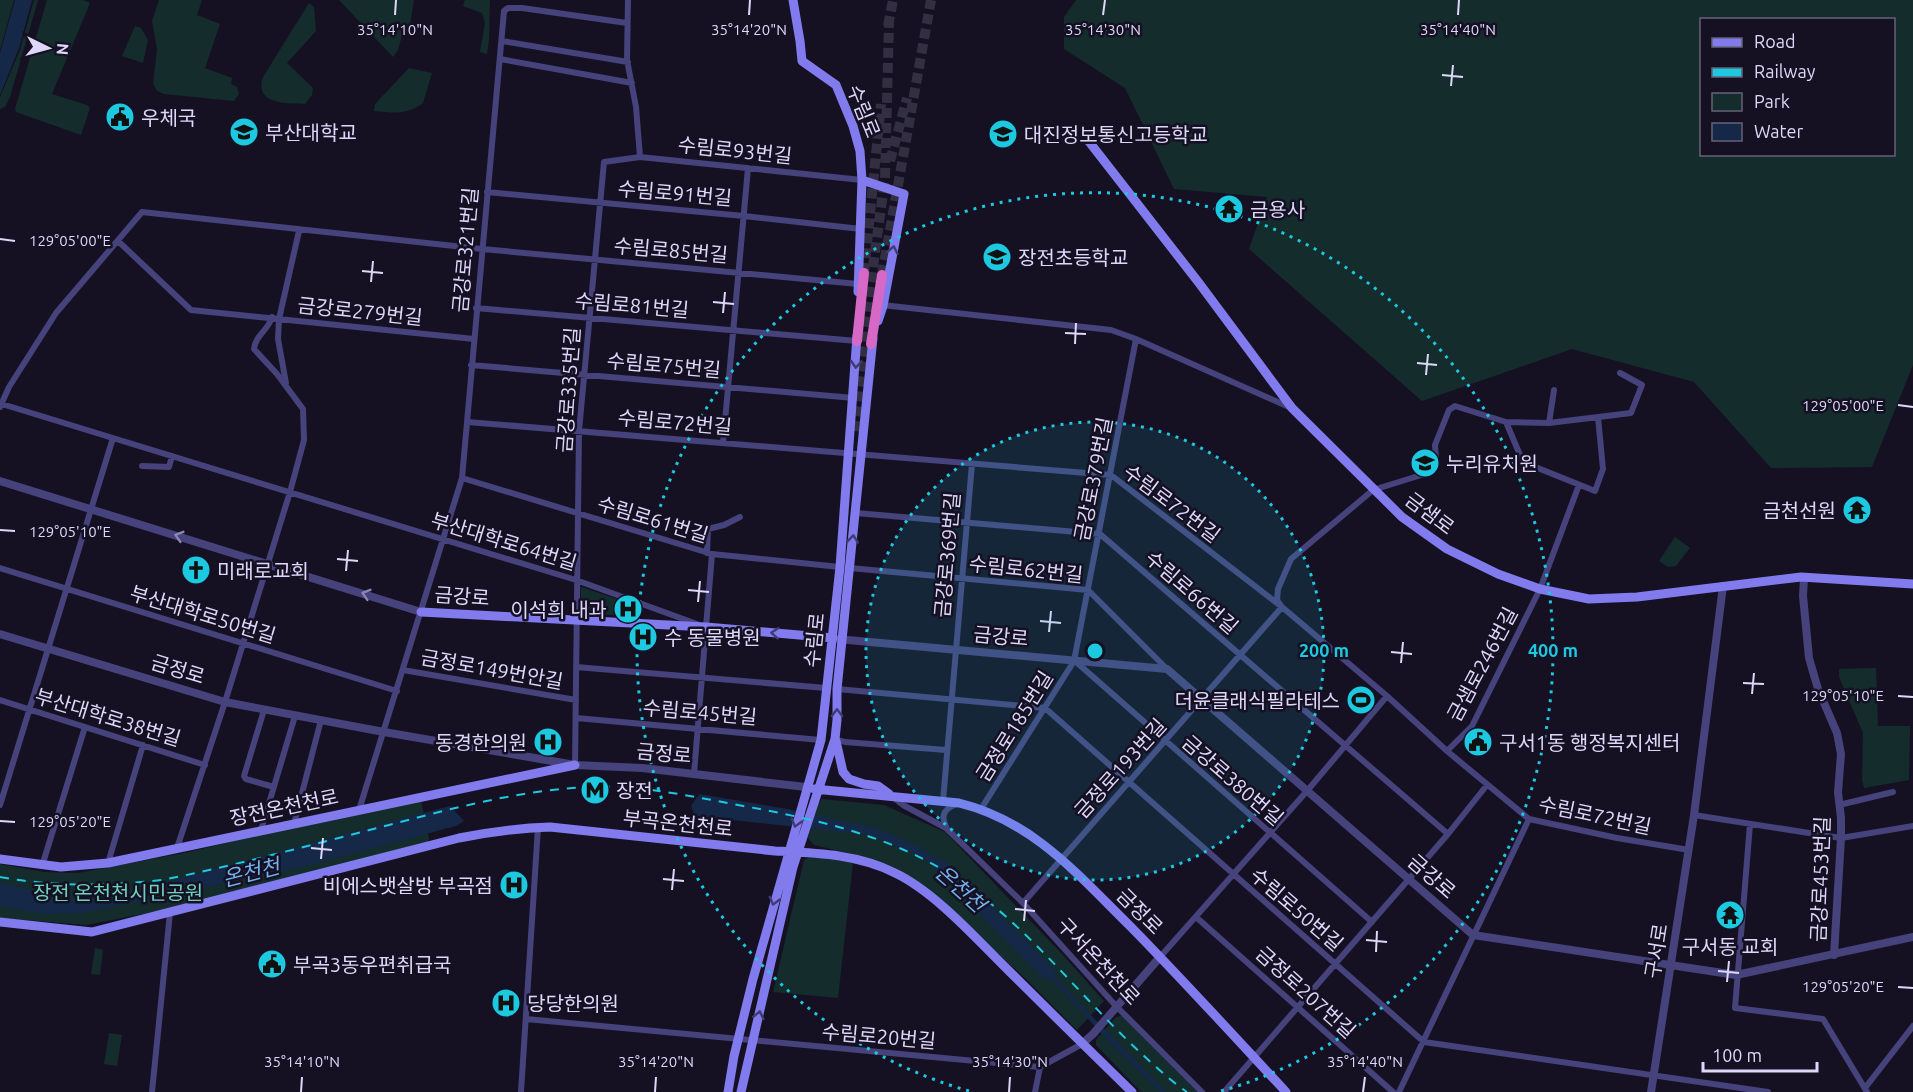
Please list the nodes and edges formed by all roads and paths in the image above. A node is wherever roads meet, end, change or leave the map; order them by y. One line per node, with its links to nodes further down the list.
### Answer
1 (628, 0): 3 (street)
2 (793, 0): 12 (main road, 수림로)
3 (627, 23): 4 (street, 금강로321번길); 6 (street)
4 (502, 41): 5 (street, 금강로321번길); 6 (street)
5 (500, 59): 7 (street); 13 (street, 금강로321번길)
6 (628, 63): 7 (street)
7 (632, 83): 9 (street)
8 (1087, 139): 44 (main road, 금샘로)
9 (640, 157): 10 (street, 수림로93번길); 11 (street, 수림로93번길)
10 (604, 162): 14 (street, 금강로335번길)
11 (748, 168): 12 (street, 수림로93번길); 15 (street)
12 (862, 180): 16 (main road, 수림로); 25 (main road, one-way to 12)
13 (487, 192): 14 (street, 수림로91번길); 19 (street, 금강로321번길)
14 (600, 203): 15 (street, 수림로91번길); 20 (street, 금강로335번길)
15 (744, 216): 16 (street, 수림로91번길); 21 (street)
16 (861, 229): 24 (main road, 수림로)
17 (299, 231): 18 (street); 19 (street); 27 (street, 금강로279번길)
18 (118, 241): 27 (street, 금강로279번길); 40 (street)
19 (482, 249): 20 (street, 수림로85번길); 26 (street, 금강로321번길)
20 (595, 260): 21 (street, 수림로85번길); 28 (street, 금강로335번길)
21 (739, 273): 24 (street, 수림로85번길); 29 (street)
22 (864, 273): 32 (highway)
23 (882, 275): 25 (highway)
24 (858, 284): 32 (main road, 수림로)
25 (880, 303): 31 (street); 33 (highway)
26 (477, 308): 28 (street, 수림로81번길); 30 (street, 금강로321번길)
27 (275, 318): 30 (street, 금강로279번길); 38 (street); 38 (street)
28 (590, 318): 29 (street, 수림로81번길); 36 (street, 금강로335번길)
29 (734, 330): 32 (street, 수림로81번길); 39 (street)
30 (474, 339): 34 (street, 금강로321번길)
31 (1136, 339): 44 (street); 57 (street, 금강로379번길)
32 (857, 341): 42 (main road, 수림로, one-way to 42)
33 (871, 344): 53 (main road, 수림로)
34 (471, 365): 36 (street, 수림로75번길); 46 (street, 금강로321번길)
35 (1620, 373): 45 (street)
36 (584, 375): 39 (street, 수림로75번길); 49 (street, 금강로335번길)
37 (0, 384): 40 (street)
38 (286, 386): 62 (street)
39 (728, 386): 42 (street, 수림로75번길); 51 (street)
40 (9, 387): 43 (street)
41 (1554, 390): 48 (street)
42 (854, 398): 52 (main road, 수림로)
43 (1, 405): 50 (street, 부산대학로64번길)
44 (1292, 408): 61 (main road, 금샘로)
45 (1598, 417): 48 (street); 60 (street)
46 (467, 422): 49 (street, 수림로72번길); 58 (street, 금강로321번길)
47 (1506, 422): 48 (street); 60 (street); 61 (street)
48 (1549, 423)
49 (579, 431): 51 (street, 수림로72번길); 65 (street, 금강로335번길)
50 (113, 438): 54 (street, 부산대학로64번길); 63 (street)
51 (723, 443): 52 (street, 수림로72번길)
52 (849, 453): 53 (street, 수림로72번길); 72 (main road, 수림로)
53 (860, 454): 55 (street, 수림로72번길); 64 (main road, 수림로)
54 (172, 456): 56 (street); 62 (street, 부산대학로64번길)
55 (972, 464): 57 (street, 수림로72번길); 67 (street, 금강로369번길)
56 (142, 466)
57 (1111, 475): 68 (street, 금강로379번길); 83 (street, 수림로72번길)
58 (462, 478): 65 (street, 수림로61번길); 69 (street, 금강로321번길)
59 (0, 481): 63 (street, 금강로)
60 (1579, 485): 81 (street, 금샘로246번길)
61 (1373, 490): 81 (main road, 금샘로); 83 (street)
62 (290, 492): 69 (street, 부산대학로64번길); 71 (street)
63 (91, 508): 71 (street, 금강로, one-way to 63); 80 (street)
64 (856, 513): 67 (street); 74 (main road, 수림로, one-way to 64)
65 (578, 514): 70 (street, 수림로61번길); 77 (street, 금강로335번길)
66 (740, 517): 70 (street)
67 (967, 522): 68 (street); 76 (street, 금강로369번길)
68 (1100, 534): 82 (street, 금강로379번길); 92 (street, 수림로66번길)
69 (443, 539): 77 (street, 부산대학로64번길); 84 (street, 금강로321번길)
70 (710, 554): 72 (street, 수림로61번길); 86 (street)
71 (268, 564): 84 (street, 금강로, one-way to 71); 89 (street)
72 (840, 567): 88 (main road, 수림로)
73 (0, 568): 80 (street, 부산대학로50번길)
74 (850, 568): 76 (street, 수림로62번길); 88 (main road, 수림로)
75 (1804, 578): 78 (main road, 금샘로); 79 (main road, 금샘로); 136 (street, 금강로453번길)
76 (961, 579): 82 (street, 수림로62번길); 91 (street, 금강로369번길)
77 (576, 580): 85 (street, 금강로335번길); 86 (street, 부산대학로64번길)
78 (1913, 584)
79 (1723, 586): 81 (main road, 금샘로); 139 (street, 구서로)
80 (66, 589): 89 (street, 부산대학로50번길); 90 (street)
81 (1540, 589): 121 (street, 금샘로246번길)
82 (1088, 590): 93 (street, 금강로379번길); 95 (street, 수림로62번길)
83 (1282, 607): 92 (street, 금정로193번길); 100 (street, 수림로72번길)
84 (422, 612): 85 (main road, 금강로); 96 (street)
85 (577, 622): 86 (main road, 금강로); 94 (street, 금강로335번길)
86 (706, 627): 88 (main road, 금강로, one-way to 86); 97 (street)
87 (0, 634): 90 (street, 금정로)
88 (838, 639): 91 (street, 금강로); 98 (main road, 수림로)
89 (242, 643): 99 (street, 부산대학로50번길); 105 (street)
90 (48, 648): 105 (street, 금정로); 107 (street)
91 (955, 650): 93 (street, 금강로); 104 (street)
92 (1240, 655): 101 (street, 금정로193번길); 119 (street, 수림로66번길)
93 (1074, 661): 95 (street, 금강로); 106 (street, 금정로185번길); 117 (street, 금강로380번길)
94 (576, 667): 97 (street); 103 (street, 금강로335번길)
95 (1167, 669): 101 (street, 금강로)
96 (403, 670): 99 (street); 103 (street, 금정로149번안길)
97 (701, 678): 98 (street); 113 (street)
98 (831, 689): 104 (street); 115 (main road, 수림로, one-way to 98); 116 (main road, 수림로)
99 (397, 691): 114 (street)
100 (1387, 696): 119 (street); 121 (street, 수림로72번길)
101 (1203, 699): 117 (street, 금정로193번길); 130 (street, 금강로)
102 (0, 700): 107 (street, 부산대학로38번길)
103 (576, 700): 110 (street, 금강로335번길)
104 (951, 700): 106 (street); 120 (street)
105 (225, 702): 108 (street, 금정로); 122 (street)
106 (1045, 708): 125 (street, 수림로50번길); 137 (street, 금정로185번길)
107 (28, 709): 112 (street, 부산대학로38번길); 135 (street)
108 (264, 710): 109 (street, 금정로); 127 (street)
109 (295, 716): 111 (street, 금정로); 127 (street)
110 (576, 718): 113 (street, 수림로45번길); 123 (street, 금강로335번길)
111 (321, 720): 114 (street, 금정로); 141 (street)
112 (85, 727): 118 (street, 부산대학로38번길); 156 (street)
113 (698, 729): 116 (street, 수림로45번길); 124 (street)
114 (384, 732): 123 (street, 금정로); 138 (street)
115 (835, 739): 120 (street); 129 (main road, 수림로); 132 (main road)
116 (821, 740): 128 (main road, 수림로)
117 (1165, 742): 125 (street, 금정로193번길); 147 (street, 금강로380번길)
118 (143, 745): 122 (street, 부산대학로38번길); 155 (street)
119 (1346, 746): 130 (street); 148 (street, 수림로66번길)
120 (946, 750): 133 (street)
121 (1448, 751): 126 (street, 수림로72번길)
122 (205, 765): 150 (street)
123 (575, 765): 124 (street, 금정로); 138 (main road, 장전온천천로)
124 (694, 774): 128 (street, 금정로)
125 (1129, 783): 153 (street, 금정로193번길); 157 (street, 수림로50번길)
126 (1487, 785): 140 (street, 수림로72번길); 148 (street)
127 (274, 787): 146 (street)
128 (806, 787): 129 (main road, 금정로); 151 (main road, 수림로, one-way to 151)
129 (818, 789): 132 (main road, 금정로); 151 (main road, 수림로)
130 (1307, 791): 147 (street); 158 (street, 금강로)
131 (1893, 792): 136 (street, 금강로453번길)
132 (891, 795): 133 (main road, 금정로); 145 (street, 구서온천천로)
133 (943, 801): 134 (main road, 금정로)
134 (959, 803): 137 (main road, 금정로); 145 (street)
135 (0, 805)
136 (1839, 805): 149 (street, 금강로453번길)
137 (981, 809): 153 (main road, 금정로)
138 (359, 810): 141 (main road, 장전온천천로)
139 (1694, 815): 142 (street); 152 (street, 구서로)
140 (1529, 819): 152 (street, 수림로72번길); 164 (street)
141 (294, 824): 146 (main road, 장전온천천로)
142 (1750, 824): 149 (street); 170 (street)
143 (1913, 826): 149 (street)
144 (538, 827): 151 (main road, 부곡온천천로); 160 (main road, 부곡온천천로); 173 (street)
145 (946, 828): 159 (street, 구서온천천로)
146 (261, 830): 150 (main road, 장전온천천로)
147 (1269, 833): 157 (street); 163 (street, 금강로380번길)
148 (1448, 834): 158 (street)
149 (1841, 838): 166 (street, 금강로453번길)
150 (177, 848): 155 (main road, 장전온천천로)
151 (794, 848): 175 (main road, 수림로, one-way to 175); 176 (main road, 수림로, one-way to 151); 178 (main road, 부곡온천천로)
152 (1689, 850): 169 (street, 구서로)
153 (1062, 858): 159 (street, 금정로193번길); 167 (main road, 금정로)
154 (0, 859): 156 (main road, 장전온천천로)
155 (108, 863): 156 (main road, 장전온천천로)
156 (42, 866)
157 (1233, 874): 161 (street); 168 (street, 수림로50번길)
158 (1409, 879): 163 (street); 164 (street, 금강로)
159 (1023, 903): 172 (street, 구서온천천로)
160 (170, 913): 162 (main road, 부곡온천천로); 183 (street)
161 (1196, 917): 167 (street); 171 (street, 금정로207번길)
162 (0, 922)
163 (1372, 922): 168 (street)
164 (1473, 935): 169 (street); 177 (street)
165 (1913, 937): 166 (street)
166 (1834, 955): 170 (street)
167 (1160, 957): 172 (street, 금정로); 179 (main road, 금정로)
168 (1335, 964): 171 (street); 177 (street, 수림로50번길)
169 (1671, 966): 170 (street); 181 (street, 구서로)
170 (1736, 975): 182 (street)
171 (1298, 1007): 179 (street); 192 (street, 금정로207번길)
172 (1115, 1008): 178 (street, 금정로); 189 (street, 구서온천천로)
173 (526, 1019): 175 (street, 수림로20번길); 184 (street)
174 (1913, 1026): 182 (street)
175 (738, 1039): 176 (street, 수림로20번길); 185 (main road, 수림로)
176 (753, 1041): 180 (street, 수림로20번길); 186 (main road, 수림로)
177 (1424, 1042): 181 (street); 193 (street)
178 (1082, 1044): 180 (street); 188 (main road, 부곡온천천로)
179 (1253, 1057): 190 (street); 191 (main road, 금정로)
180 (1040, 1067): 187 (street)
181 (1653, 1076): 194 (street, 구서로); 195 (street)
182 (1866, 1090)
183 (152, 1092)
184 (521, 1092)
185 (728, 1092)
186 (741, 1092)
187 (1035, 1092)
188 (1132, 1092)
189 (1202, 1092)
190 (1224, 1092)
191 (1286, 1092)
192 (1393, 1092)
193 (1399, 1092)
194 (1651, 1092)
195 (1768, 1092)

